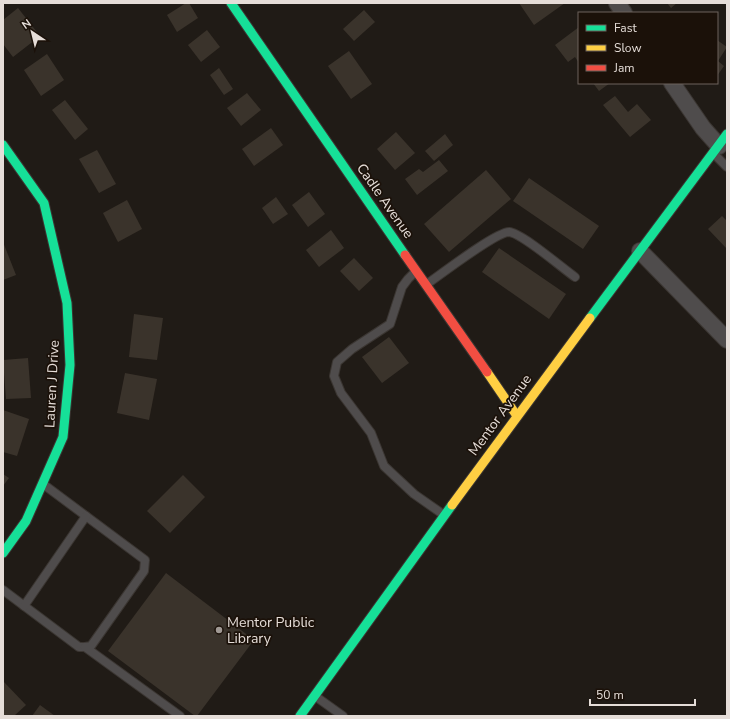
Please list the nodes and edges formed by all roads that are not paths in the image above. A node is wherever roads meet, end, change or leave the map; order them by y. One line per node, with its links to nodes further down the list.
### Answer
1 (231, 3): 9 (street, Cadle Avenue)
2 (617, 3): 3 (street)
3 (623, 12)
4 (673, 84): 5 (street)
5 (720, 144): 7 (lane); 8 (street, Mentor Avenue)
6 (3, 145): 14 (street, Lauren J Drive)
7 (727, 167)
8 (640, 251): 12 (street); 13 (street, Mentor Avenue)
9 (416, 271): 11 (street, Cadle Avenue); 15 (lane)
10 (575, 277): 11 (lane)
11 (426, 285): 13 (street, Cadle Avenue)
12 (727, 340)
13 (517, 416): 15 (street, Mentor Avenue)
14 (42, 484): 16 (lane); 17 (street, Lauren J Drive)
15 (445, 515): 21 (street, Mentor Avenue)
16 (86, 516): 19 (lane); 20 (lane)
17 (3, 553)
18 (3, 590): 19 (lane)
19 (24, 606): 20 (lane)
20 (85, 647): 22 (lane)
21 (315, 696): 23 (street, Mentor Avenue); 24 (lane)
22 (180, 716)
23 (300, 716)
24 (343, 716)

